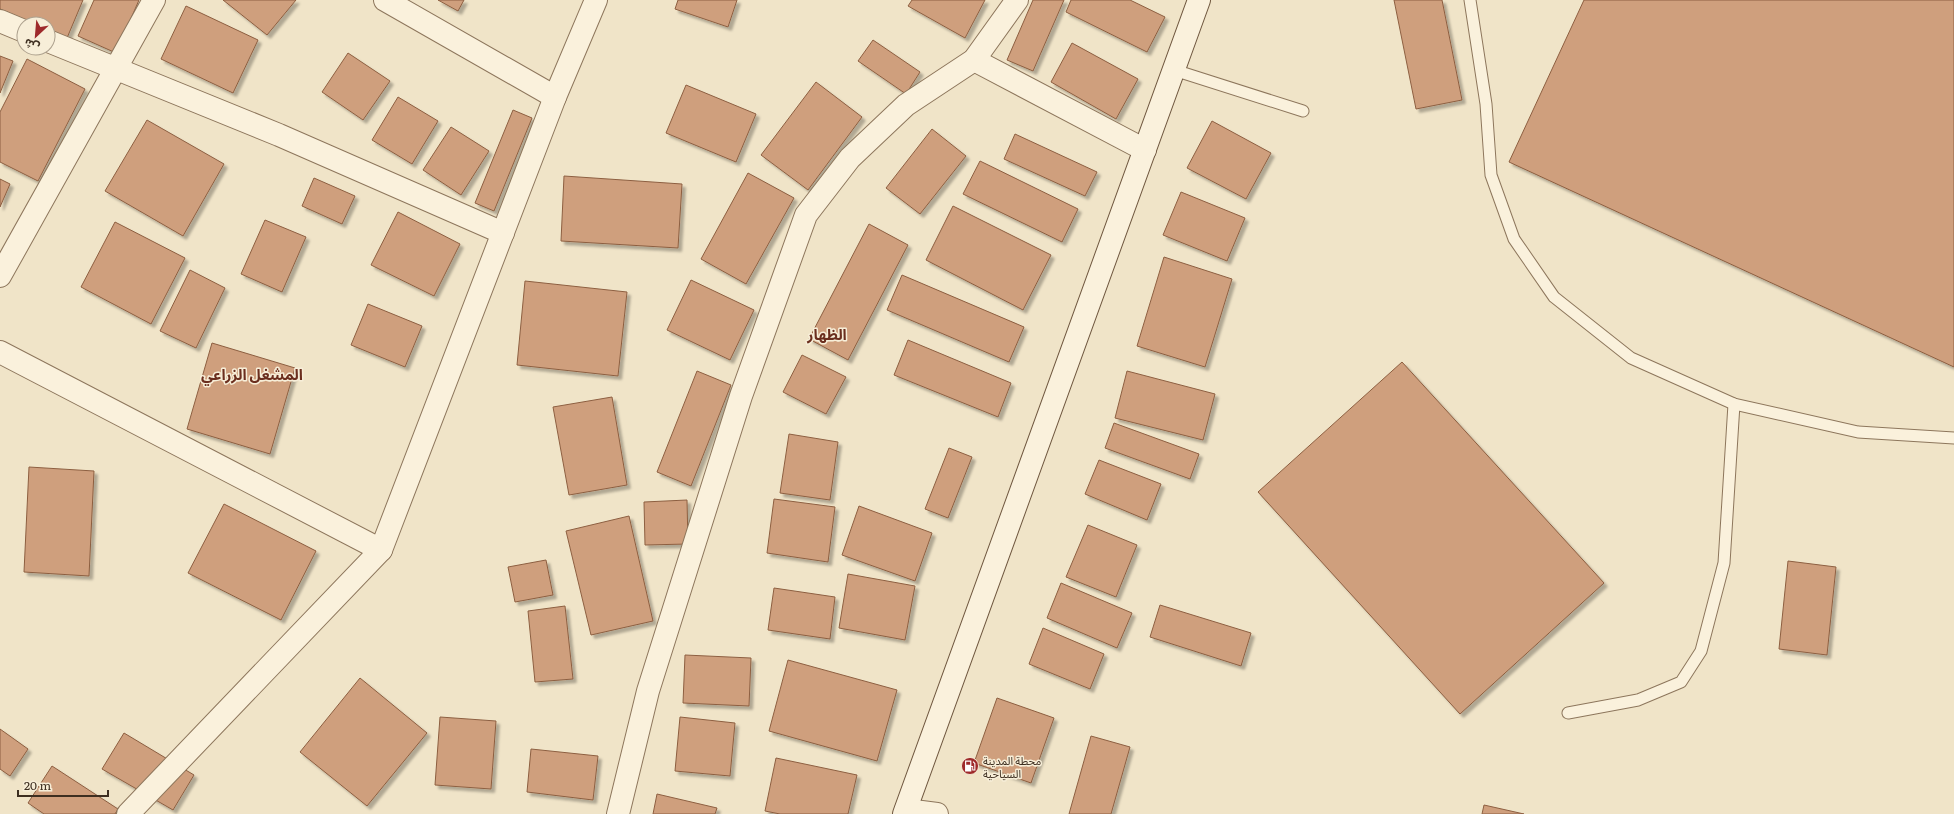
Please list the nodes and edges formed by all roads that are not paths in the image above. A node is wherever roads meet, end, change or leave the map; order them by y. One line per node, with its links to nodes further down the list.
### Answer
1 (154, 0): 11 (street)
2 (385, 0): 13 (street)
3 (596, 0): 13 (street)
4 (1018, 0): 10 (street)
5 (1199, 0): 12 (street)
6 (1470, 0): 19 (lane)
7 (0, 21): 8 (street)
8 (16, 28)
9 (56, 44): 11 (street)
10 (974, 60): 15 (street); 25 (street)
11 (115, 69): 16 (street); 17 (street)
12 (1174, 70): 14 (lane); 15 (street)
13 (555, 97): 16 (street)
14 (1303, 111)
15 (1145, 150): 23 (street)
16 (503, 234): 21 (street)
17 (0, 276)
18 (0, 352): 21 (street)
19 (1734, 404): 20 (lane); 22 (lane)
20 (1954, 438)
21 (382, 550): 24 (street)
22 (1568, 713)
23 (905, 812): 26 (street)
24 (128, 814)
25 (618, 814)
26 (937, 814)

